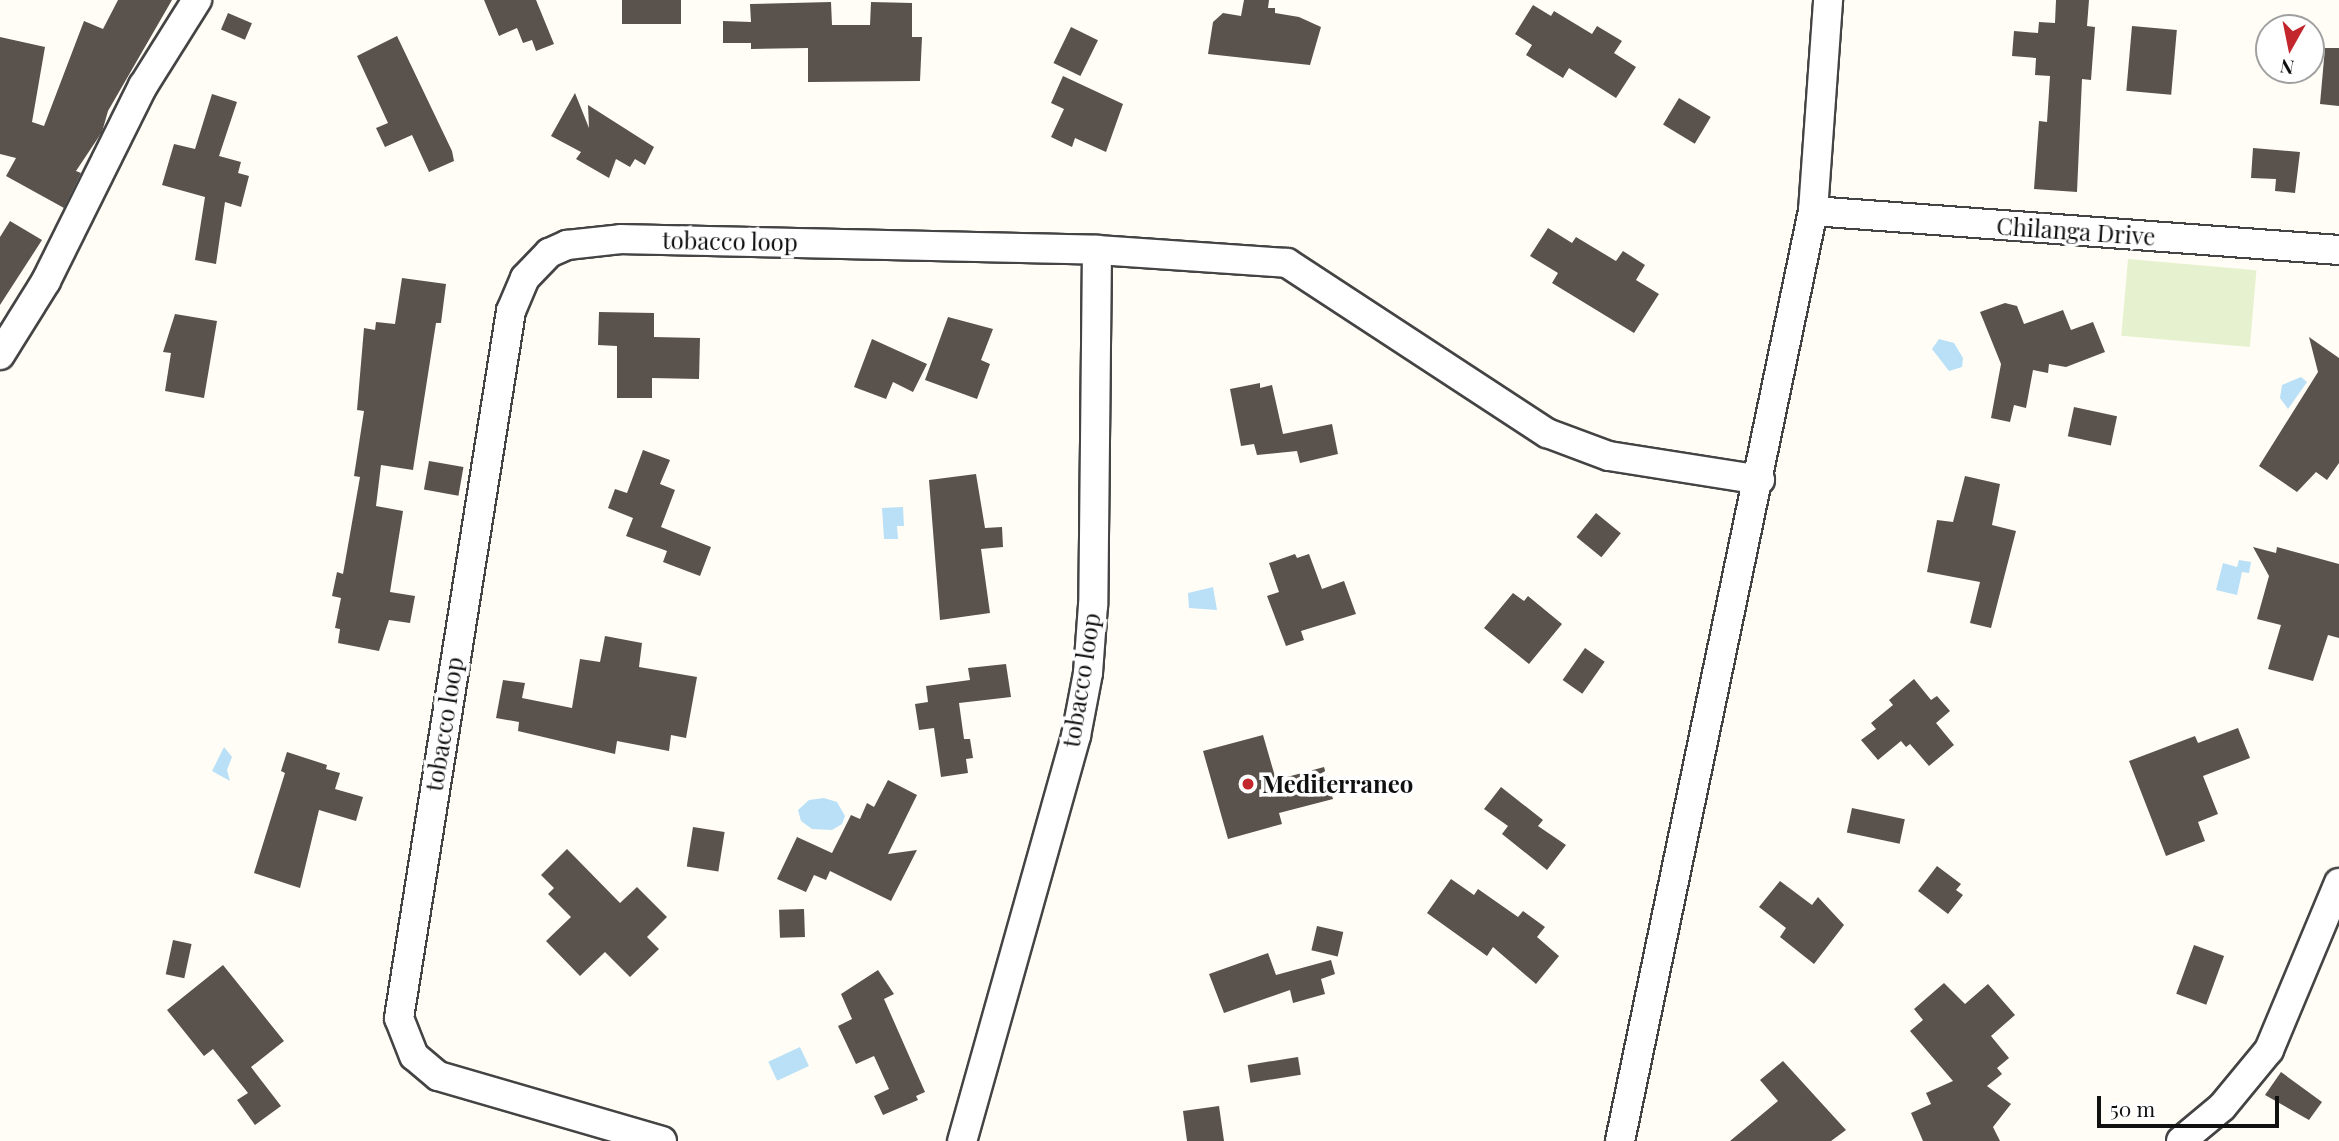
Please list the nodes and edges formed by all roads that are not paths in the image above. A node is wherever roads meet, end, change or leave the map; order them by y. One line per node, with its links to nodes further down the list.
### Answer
1 (197, 0): 6 (street)
2 (1828, 0): 3 (street)
3 (1813, 211): 5 (street, Chilanga Drive); 7 (street)
4 (1097, 250): 7 (street); 9 (street, tobacco loop); 10 (street, tobacco loop)
5 (2339, 250)
6 (0, 355)
7 (1759, 480): 11 (street)
8 (2339, 883): 12 (street)
9 (662, 1141)
10 (962, 1141)
11 (1620, 1141)
12 (2180, 1141)

